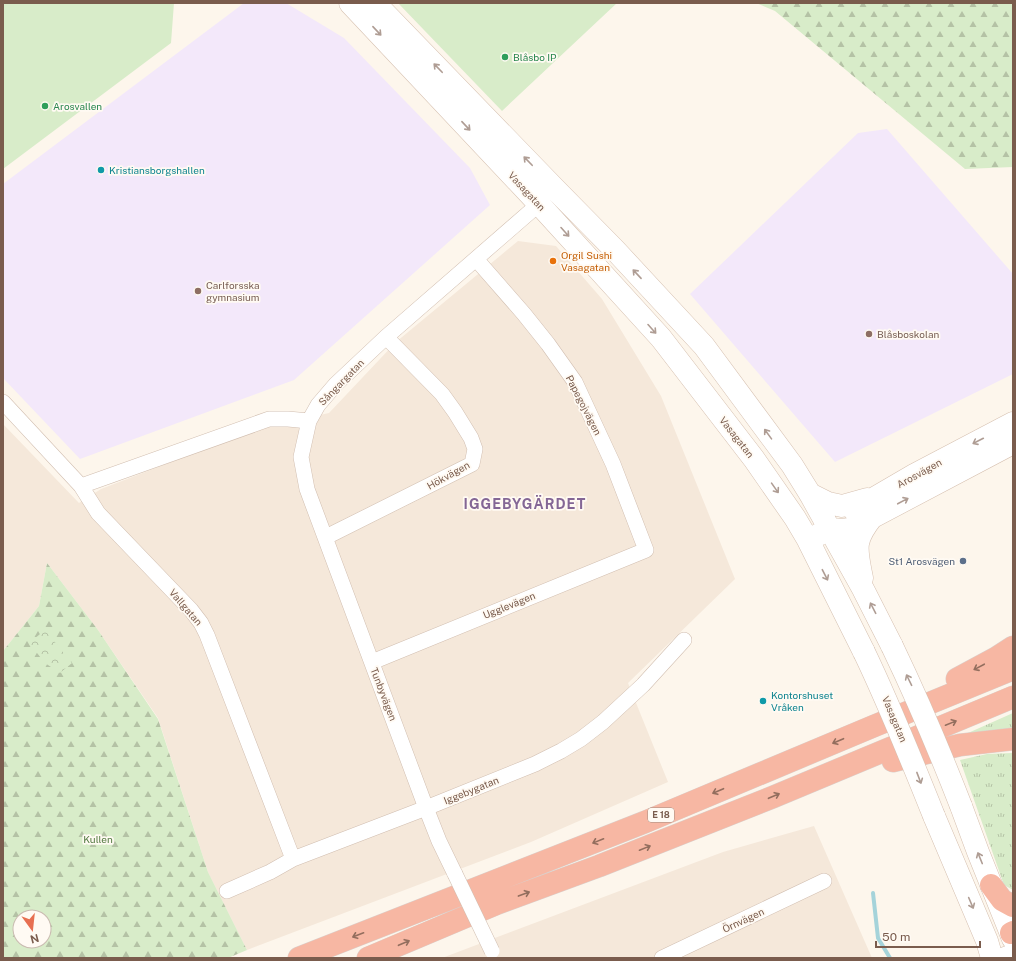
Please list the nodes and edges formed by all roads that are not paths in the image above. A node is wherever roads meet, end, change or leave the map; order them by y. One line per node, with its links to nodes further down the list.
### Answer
1 (350, 3): 4 (street, Vasagatan, one-way to 4)
2 (375, 3): 3 (street, Vasagatan, one-way to 2)
3 (555, 189): 4 (street); 12 (street, Vasagatan, one-way to 3)
4 (539, 204): 5 (street, Sångargatan); 17 (street, Vasagatan, one-way to 17)
5 (476, 259): 6 (street, Sångargatan); 18 (street, Papegojvägen)
6 (386, 337): 8 (street, Sångargatan); 16 (street, Hökvägen)
7 (3, 402): 11 (street, Vallgatan)
8 (308, 421): 11 (street); 16 (street, Tunbyvägen)
9 (1013, 423): 13 (street, Arosvägen, one-way to 13)
10 (1013, 443): 14 (street, Arosvägen, one-way to 10)
11 (81, 486): 29 (street, Vallgatan)
12 (810, 494): 13 (street); 15 (street, Vasagatan)
13 (880, 495): 15 (street, Arosvägen)
14 (874, 516): 15 (street, Arosvägen); 19 (street)
15 (829, 529): 17 (street, Arosvägen); 19 (street, Vasagatan)
16 (326, 538): 22 (street, Tunbyvägen)
17 (808, 540): 35 (street, Vasagatan, one-way to 35, bridge)
18 (646, 550): 22 (street, Ugglevägen)
19 (863, 590): 31 (street, Vasagatan, one-way to 19, bridge)
20 (684, 640): 28 (street, Iggebygatan)
21 (1013, 647): 25 (highway, E 18, one-way to 25)
22 (372, 662): 28 (street, Tunbyvägen)
23 (1013, 669): 25 (highway, E 18)
24 (1013, 697): 27 (highway, E 18, one-way to 24)
25 (874, 726): 38 (highway, E 18, one-way to 38)
26 (1013, 739): 27 (highway, E 18)
27 (850, 764): 39 (highway, E 18, one-way to 27)
28 (426, 808): 29 (street, Iggebygatan); 36 (street, Tunbyvägen, bridge)
29 (293, 859): 32 (street, Iggebygatan)
30 (824, 882): 40 (street, Örnvägen)
31 (991, 885): 33 (highway); 34 (street, Vasagatan)
32 (227, 891)
33 (1013, 906)
34 (1012, 935): 35 (street)
35 (990, 949)
36 (494, 954)
37 (1013, 954): 41 (street)
38 (299, 958)
39 (368, 958)
40 (662, 958)
41 (1005, 958)

